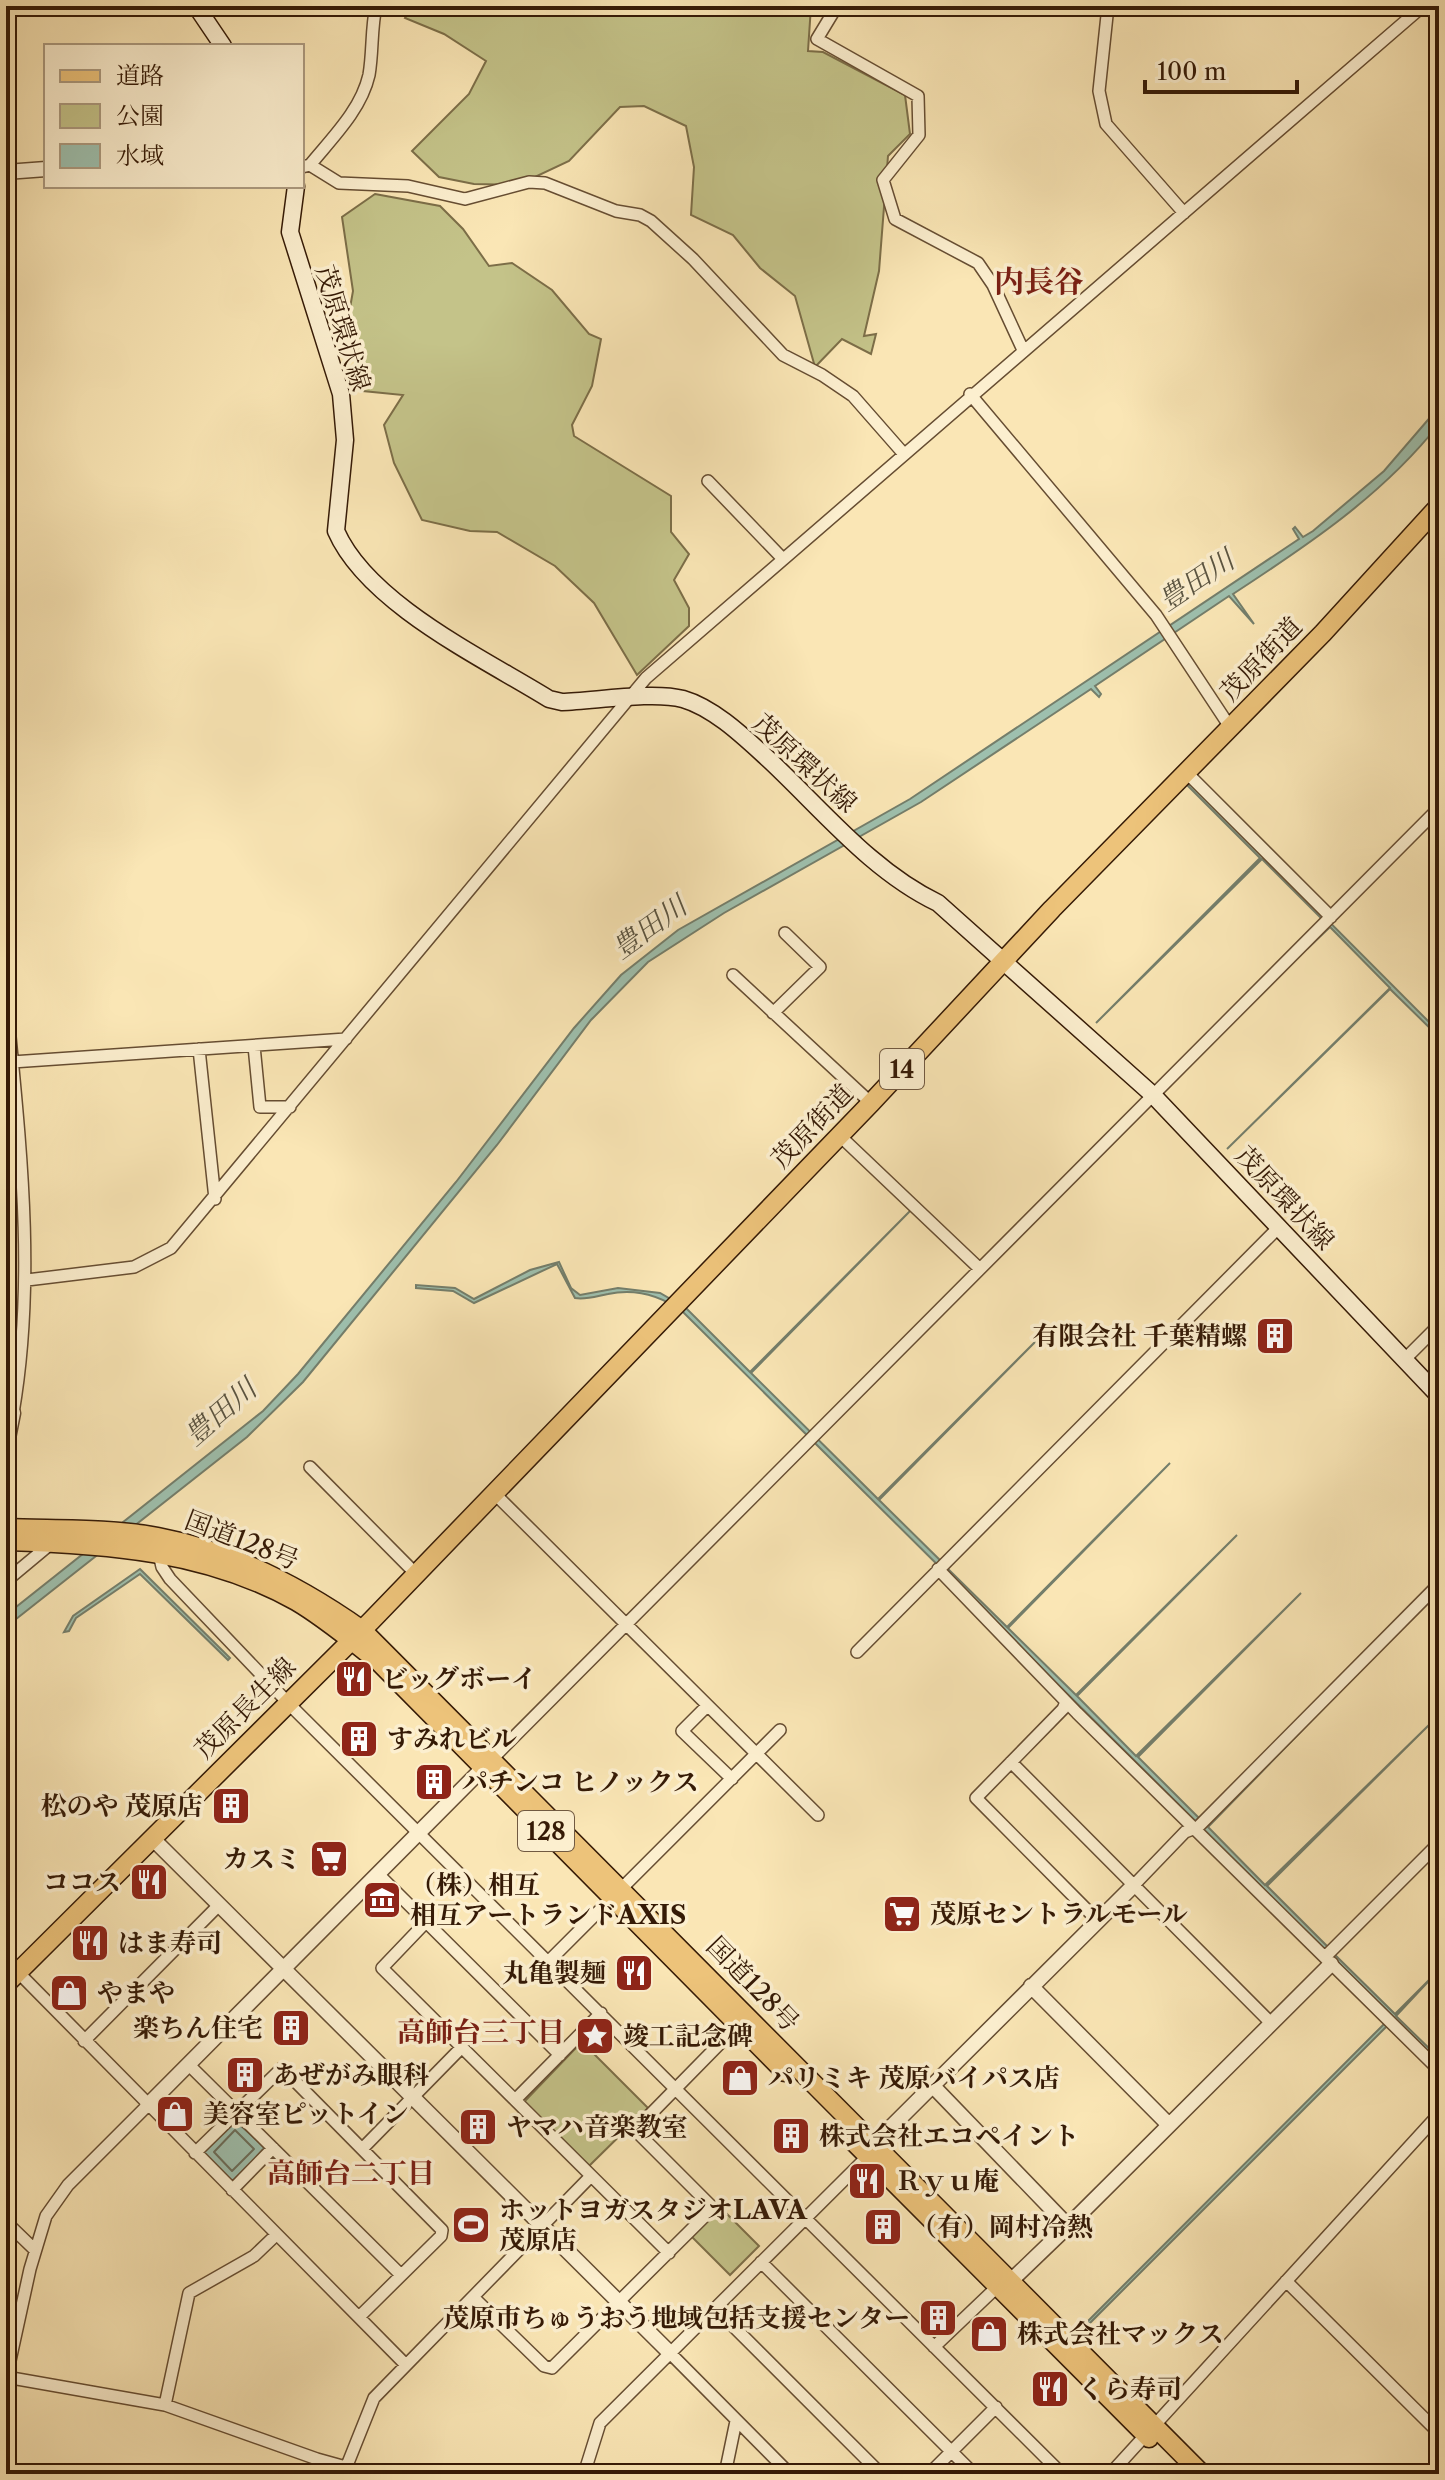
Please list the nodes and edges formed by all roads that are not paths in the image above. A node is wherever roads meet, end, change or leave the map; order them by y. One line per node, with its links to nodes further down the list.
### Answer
1 (196, 6): 6 (main road)
2 (376, 6): 7 (street)
3 (837, 6): 12 (street)
4 (1108, 6): 11 (street)
5 (1423, 6): 11 (street)
6 (222, 44)
7 (306, 166): 14 (street)
8 (44, 169): 9 (street)
9 (6, 172)
10 (296, 188): 18 (main road, 茂原環状線)
11 (1184, 213): 12 (street)
12 (1023, 350): 13 (street)
13 (970, 394): 14 (street); 19 (street)
14 (903, 453): 17 (street)
15 (708, 481): 17 (street)
16 (1439, 506): 19 (main road, 茂原街道 / 14)
17 (783, 559): 18 (street)
18 (626, 699): 24 (main road, 茂原環状線); 28 (street)
19 (1230, 727): 20 (main road, 茂原街道 / 14)
20 (1187, 773): 22 (street); 24 (main road, 茂原街道 / 14)
21 (1439, 808): 22 (street)
22 (1331, 917): 32 (street)
23 (785, 933): 27 (street)
24 (1003, 962): 32 (main road, 茂原環状線); 33 (main road, 茂原街道 / 14)
25 (733, 975): 27 (street)
26 (6, 995): 31 (street)
27 (773, 1013): 33 (street)
28 (346, 1039): 29 (street); 34 (street)
29 (254, 1046): 30 (street); 34 (street)
30 (199, 1049): 31 (street); 36 (street)
31 (12, 1062): 39 (street)
32 (1153, 1095): 37 (main road, 茂原環状線); 38 (street)
33 (871, 1103): 35 (main road, 茂原街道 / 14)
34 (290, 1107): 36 (street)
35 (839, 1135): 38 (street); 46 (main road, 茂原街道 / 14)
36 (215, 1199): 39 (street)
37 (1280, 1226): 41 (main road, 茂原環状線); 51 (street)
38 (980, 1269): 55 (street)
39 (27, 1280): 43 (street)
40 (1439, 1325): 41 (street)
41 (1404, 1360): 42 (main road, 茂原環状線)
42 (1439, 1396)
43 (10, 1410): 44 (street)
44 (6, 1448)
45 (310, 1467): 52 (street)
46 (494, 1493): 52 (main road, 茂原街道 / 14); 55 (street)
47 (6, 1528): 48 (main road, 国道128号 / 128)
48 (59, 1539): 49 (main road, 国道128号 / 128); 50 (main road, 国道128号 / 128); 50 (main road, 国道128号 / 128); 53 (street)
49 (6, 1541)
50 (156, 1545): 56 (main road, 国道128号 / 128); 58 (street)
51 (938, 1569): 57 (street); 59 (street)
52 (416, 1574): 56 (main road, 茂原街道 / 14)
53 (6, 1581)
54 (1439, 1584): 67 (street)
55 (626, 1624): 60 (street); 64 (street)
56 (356, 1635): 58 (main road, 茂原長生線); 64 (main road, 国道128号 / 128)
57 (857, 1652)
58 (288, 1702): 68 (street); 69 (main road, 茂原長生線)
59 (1066, 1702): 63 (street); 67 (street)
60 (707, 1706): 62 (street); 65 (street)
61 (780, 1730): 62 (street)
62 (756, 1755): 65 (street); 66 (street)
63 (1011, 1762): 72 (street); 75 (street)
64 (488, 1763): 68 (street); 73 (main road, 国道128号 / 128)
65 (732, 1779): 73 (street)
66 (818, 1815)
67 (1193, 1828): 72 (street); 78 (street)
68 (419, 1832): 71 (street); 77 (street)
69 (152, 1838): 74 (street); 80 (main road, 茂原長生線)
70 (1439, 1843): 78 (street)
71 (378, 1874): 76 (street); 79 (street)
72 (1134, 1885): 75 (street); 84 (street)
73 (617, 1893): 77 (street); 83 (main road, 国道128号 / 128)
74 (219, 1905): 79 (street); 85 (street)
75 (1097, 1920): 81 (street)
76 (426, 1922): 86 (street); 87 (street)
77 (549, 1961): 82 (street)
78 (1328, 1961): 84 (street); 89 (street)
79 (283, 1969): 88 (street); 92 (street)
80 (10, 1972): 85 (street)
81 (1031, 1986): 90 (street); 97 (street)
82 (601, 2013): 87 (street); 91 (street)
83 (743, 2020): 91 (street); 100 (main road, 国道128号 / 128)
84 (1271, 2023): 97 (street)
85 (84, 2041): 94 (street)
86 (462, 2047): 92 (street); 93 (street)
87 (560, 2055): 93 (street)
88 (188, 2064): 94 (street); 95 (street)
89 (1439, 2070)
90 (932, 2085): 100 (street); 107 (street)
91 (676, 2088): 104 (street); 110 (street)
92 (412, 2098): 98 (street); 106 (street)
93 (515, 2100): 102 (street)
94 (147, 2106): 101 (street); 109 (street)
95 (238, 2113): 98 (street); 99 (street); 101 (street)
96 (1439, 2114): 113 (street)
97 (1169, 2125): 107 (street)
98 (364, 2147): 112 (street)
99 (273, 2148): 103 (street); 112 (street)
100 (872, 2151): 104 (street); 114 (main road, 国道128号 / 128)
101 (195, 2153): 103 (street)
102 (591, 2176): 106 (street); 110 (street)
103 (232, 2190): 108 (street)
104 (806, 2219): 111 (street); 119 (street)
105 (6, 2222): 109 (street)
106 (543, 2226): 115 (street); 116 (street)
107 (1068, 2226): 114 (street)
108 (276, 2235): 118 (street); 123 (street)
109 (35, 2250): 122 (street)
110 (669, 2253): 116 (street)
111 (761, 2262): 117 (street); 128 (street)
112 (401, 2275): 118 (street)
113 (1286, 2281): 126 (street); 127 (street)
114 (1005, 2282): 119 (street); 126 (main road, 国道128号 / 128)
115 (473, 2297): 116 (street); 121 (street)
116 (619, 2304): 120 (street)
117 (715, 2308): 120 (street); 134 (street)
118 (359, 2317): 121 (street)
119 (934, 2347): 124 (street)
120 (669, 2352): 125 (street); 131 (street)
121 (405, 2364): 129 (street)
122 (6, 2378): 123 (street)
123 (165, 2405): 129 (street)
124 (996, 2407): 128 (street); 137 (street)
125 (736, 2421): 132 (street); 133 (street)
126 (1150, 2430): 138 (street); 139 (main road, 国道128号 / 128); 140 (main road, 国道128号 / 128)
127 (1439, 2433)
128 (952, 2452): 135 (street); 136 (street)
129 (346, 2468): 130 (street)
130 (371, 2474)
131 (584, 2474)
132 (725, 2474)
133 (790, 2474)
134 (881, 2474)
135 (929, 2474)
136 (974, 2474)
137 (1062, 2474)
138 (1110, 2474)
139 (1185, 2474)
140 (1202, 2474)

